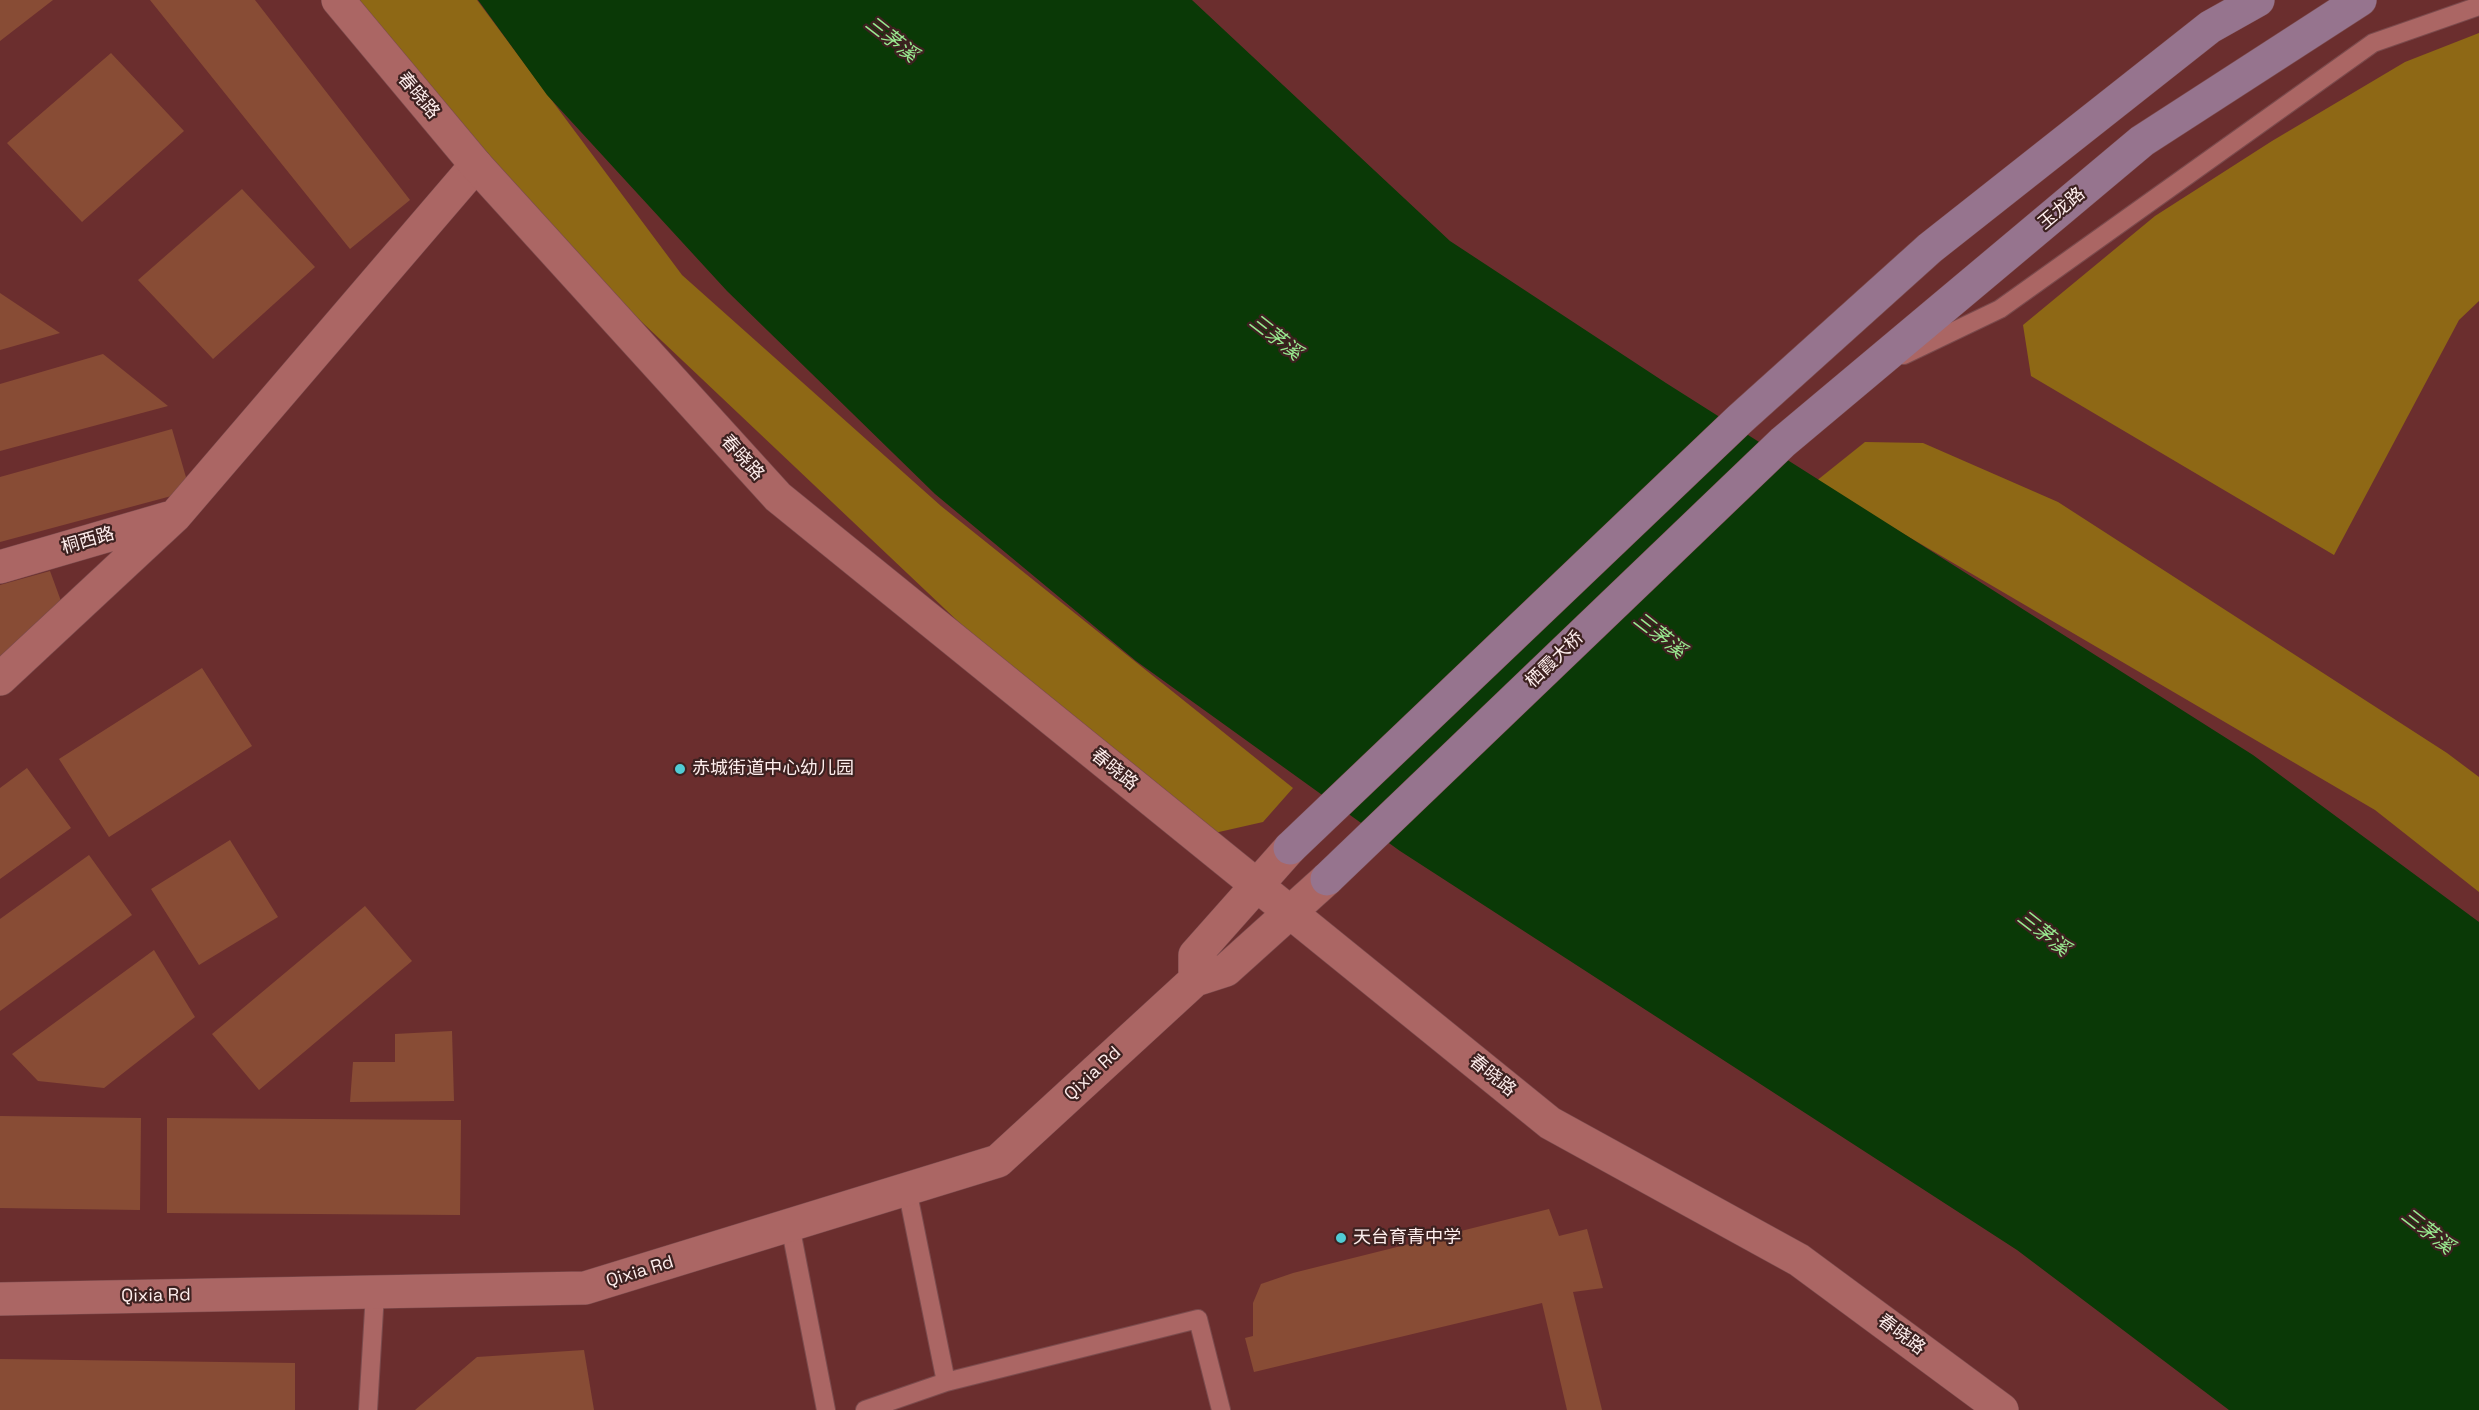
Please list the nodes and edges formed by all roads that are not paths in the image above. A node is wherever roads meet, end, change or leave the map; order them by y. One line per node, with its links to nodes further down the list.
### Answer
1 (338, 0): 6 (street, 春晓路)
2 (2258, 0): 5 (main road)
3 (2360, 0): 7 (main road, 玉龙路)
4 (2479, 6): 7 (lane)
5 (2216, 14): 12 (main road)
6 (476, 165): 9 (street); 14 (street, 春晓路)
7 (1869, 371): 8 (main road, 玉龙路)
8 (1783, 442): 13 (main road, 栖霞大桥)
9 (175, 516): 10 (street, 桐西路); 11 (street)
10 (0, 567)
11 (0, 679)
12 (1290, 848): 14 (street)
13 (1327, 879): 15 (street)
14 (1257, 886): 15 (street, 春晓路); 16 (street)
15 (1290, 912): 16 (street); 26 (street, 春晓路)
16 (1195, 980): 17 (street, Qixia Rd)
17 (907, 1190): 18 (street, Qixia Rd); 21 (lane)
18 (790, 1226): 19 (street, Qixia Rd); 23 (lane)
19 (375, 1293): 20 (street, Qixia Rd); 22 (lane)
20 (0, 1299)
21 (946, 1382): 24 (lane); 25 (lane)
22 (368, 1410)
23 (826, 1410)
24 (864, 1410)
25 (1221, 1410)
26 (2002, 1410)

